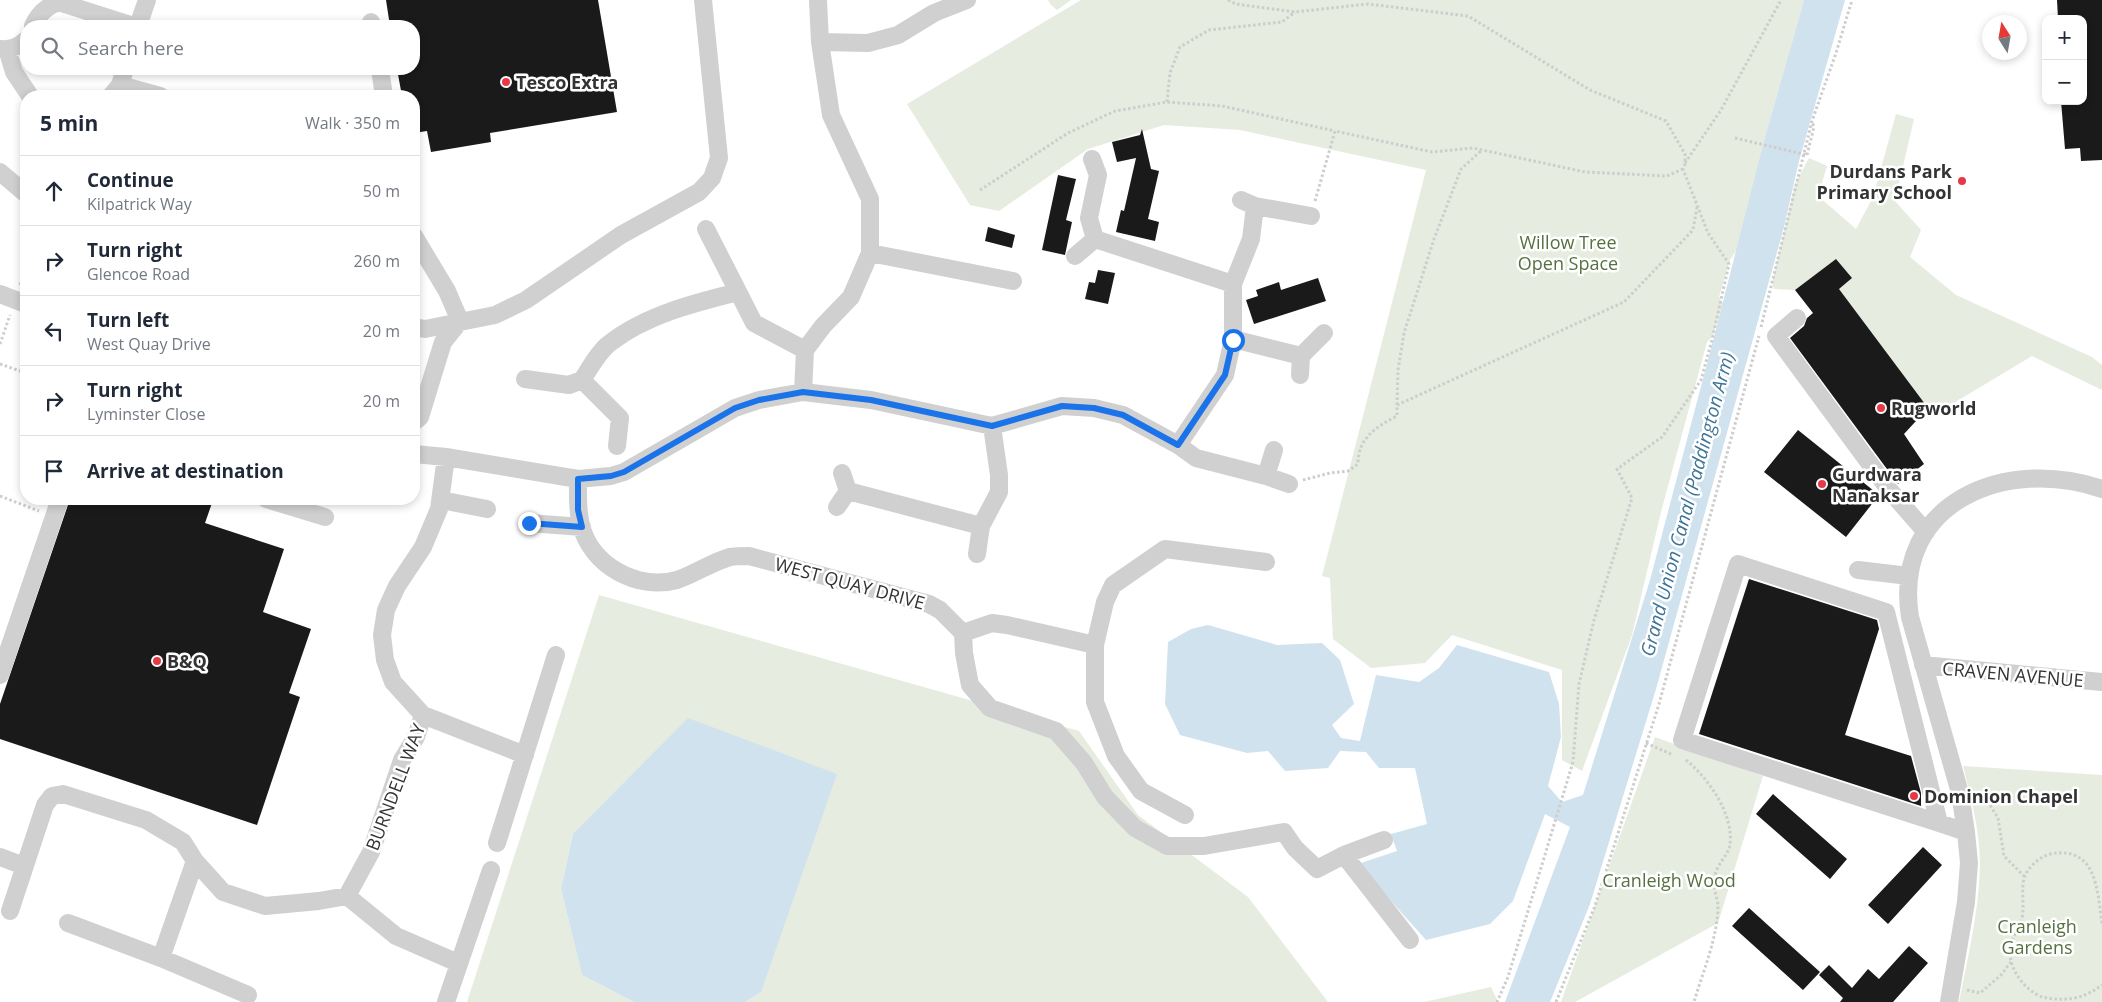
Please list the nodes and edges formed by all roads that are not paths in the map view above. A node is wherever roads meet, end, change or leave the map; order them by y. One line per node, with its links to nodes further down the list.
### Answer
1 (147, 0): 8 (street)
2 (703, 0): 32 (street)
3 (818, 0): 9 (street)
4 (967, 0): 9 (street)
5 (58, 1): 6 (street); 7 (street)
6 (36, 20)
7 (117, 20)
8 (139, 20)
9 (820, 42): 24 (street)
10 (20, 45): 11 (street)
11 (3, 49): 14 (street)
12 (381, 75): 16 (street)
13 (119, 83): 15 (street)
14 (26, 90)
15 (141, 90)
16 (383, 90)
17 (1092, 159): 22 (street)
18 (0, 172): 19 (street)
19 (20, 189)
20 (1311, 216): 27 (street)
21 (706, 229): 28 (street)
22 (1095, 239): 25 (street); 27 (street)
23 (420, 246): 32 (street)
24 (870, 253): 26 (street); 36 (street)
25 (1075, 256)
26 (1013, 281)
27 (1233, 284): 35 (street)
28 (738, 292): 36 (street); 40 (street)
29 (0, 294): 30 (street)
30 (20, 302)
31 (1797, 318): 64 (street)
32 (460, 322): 33 (street); 42 (street)
33 (420, 328)
34 (1324, 333): 37 (street)
35 (1233, 340): 37 (street); 44 (street)
36 (805, 350): 41 (street)
37 (1301, 356): 38 (street)
38 (1300, 375)
39 (525, 379): 40 (street)
40 (582, 380): 45 (street)
41 (803, 392): 43 (street); 51 (street)
42 (420, 418)
43 (992, 426): 44 (street); 62 (street)
44 (1178, 445): 50 (street)
45 (617, 446)
46 (1274, 450): 50 (street)
47 (420, 455): 48 (street)
48 (446, 457): 51 (street); 55 (street)
49 (842, 473): 54 (street)
50 (1266, 476): 52 (street)
51 (578, 479): 63 (street, WEST QUAY DRIVE)
52 (1289, 484)
53 (2102, 489): 64 (street)
54 (848, 491): 58 (street); 62 (street)
55 (440, 500): 59 (street); 75 (street)
56 (58, 505): 73 (street)
57 (286, 505): 60 (street)
58 (836, 507)
59 (487, 509)
60 (325, 517)
61 (529, 523): 63 (street)
62 (981, 526): 65 (street)
63 (582, 527): 69 (street, WEST QUAY DRIVE)
64 (1926, 532): 68 (street)
65 (977, 554)
66 (1266, 562): 70 (street)
67 (1858, 570): 68 (street)
68 (1909, 576): 72 (street)
69 (963, 633): 70 (street); 82 (street)
70 (1095, 645): 77 (street)
71 (556, 655): 76 (street)
72 (1923, 665): 74 (street, CRAVEN AVENUE); 79 (street)
73 (0, 675)
74 (2102, 682)
75 (423, 715): 76 (street); 87 (street, BURNDELL WAY)
76 (525, 755): 81 (street)
77 (1185, 815)
78 (1939, 823): 78 (street); 79 (street)
79 (1966, 832): 94 (street)
80 (1384, 840): 82 (street)
81 (497, 844)
82 (1344, 855): 90 (street)
83 (0, 857): 85 (street)
84 (195, 861): 85 (street); 87 (street); 91 (street)
85 (24, 866): 88 (street)
86 (491, 870): 92 (street)
87 (347, 896): 92 (street)
88 (10, 911)
89 (68, 923): 91 (street)
90 (1410, 940)
91 (161, 958): 93 (street)
92 (458, 963): 95 (street)
93 (248, 995)
94 (1950, 995)
95 (446, 1002)

